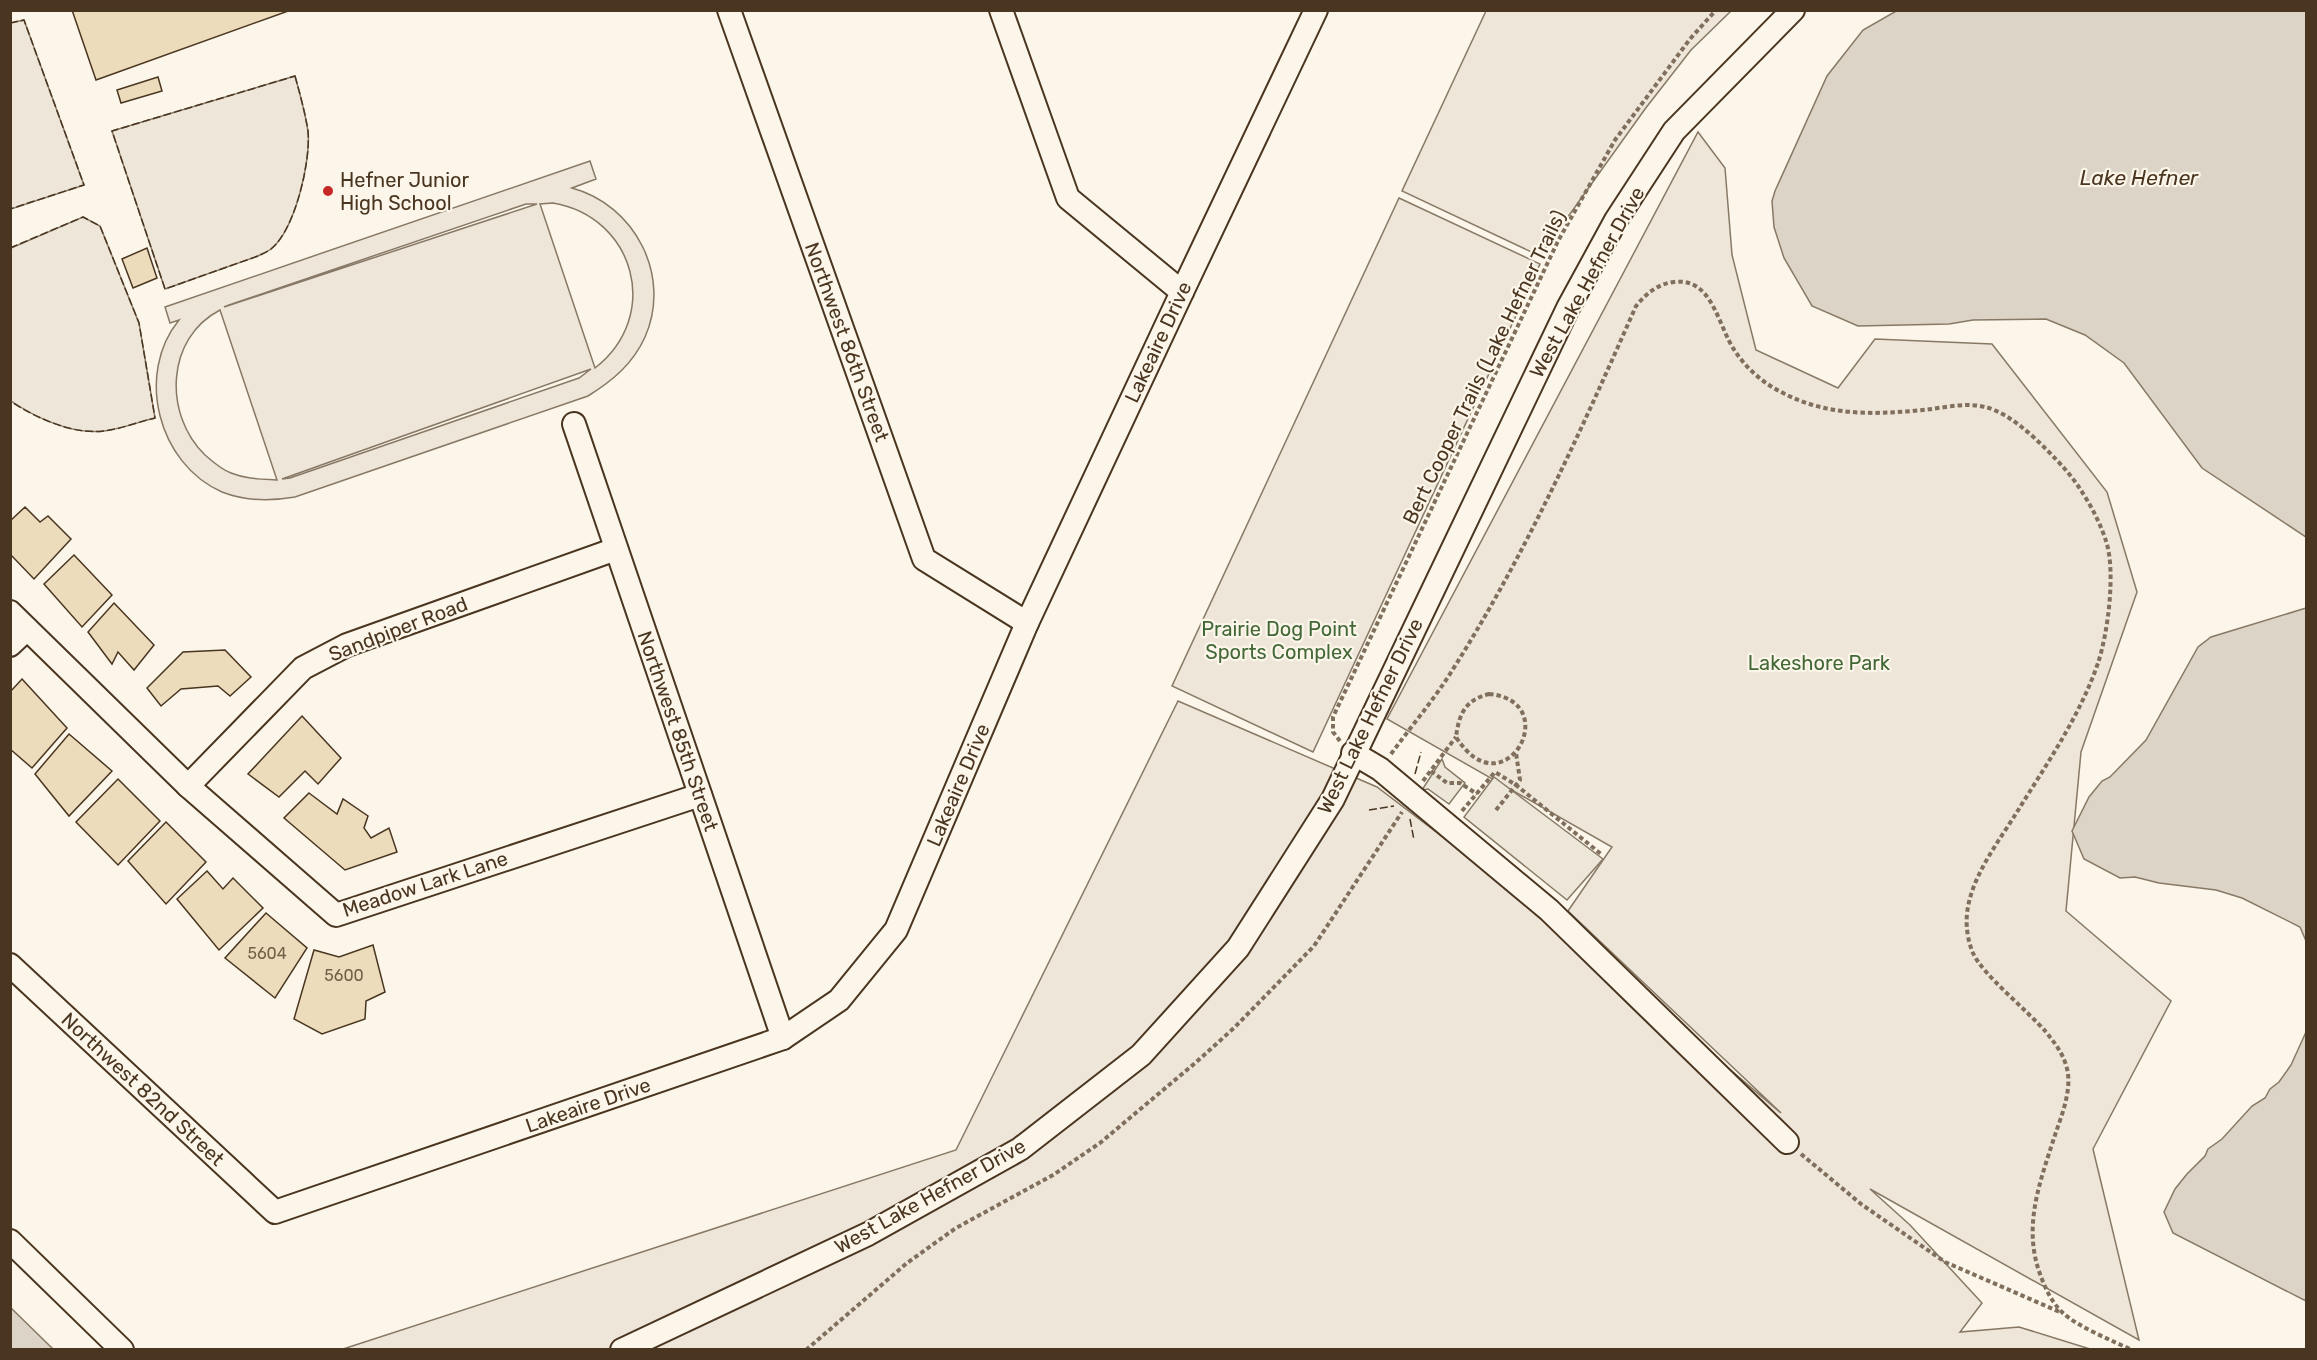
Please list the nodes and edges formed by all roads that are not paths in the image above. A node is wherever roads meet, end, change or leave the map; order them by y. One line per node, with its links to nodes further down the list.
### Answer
1 (729, 10): 9 (street, Northwest 86th Street)
2 (1001, 10): 5 (street)
3 (1316, 10): 5 (street, Lakeaire Drive)
4 (1793, 10): 12 (street, West Lake Hefner Drive)
5 (1182, 292): 9 (street, Lakeaire Drive)
6 (574, 424): 7 (street, Northwest 85th Street)
7 (615, 549): 13 (street, Sandpiper Road); 14 (street, Northwest 85th Street)
8 (10, 612): 10 (street)
9 (1027, 623): 16 (street, Lakeaire Drive)
10 (27, 629): 11 (street); 13 (street)
11 (10, 645)
12 (1353, 753): 17 (street); 21 (street, West Lake Hefner Drive)
13 (189, 786): 14 (street, Meadow Lark Lane)
14 (700, 795): 16 (street, Northwest 85th Street)
15 (10, 965): 18 (street, Northwest 82nd Street)
16 (783, 1038): 18 (street, Lakeaire Drive)
17 (1787, 1142)
18 (275, 1212)
19 (10, 1241): 20 (street)
20 (122, 1350)
21 (622, 1350)

